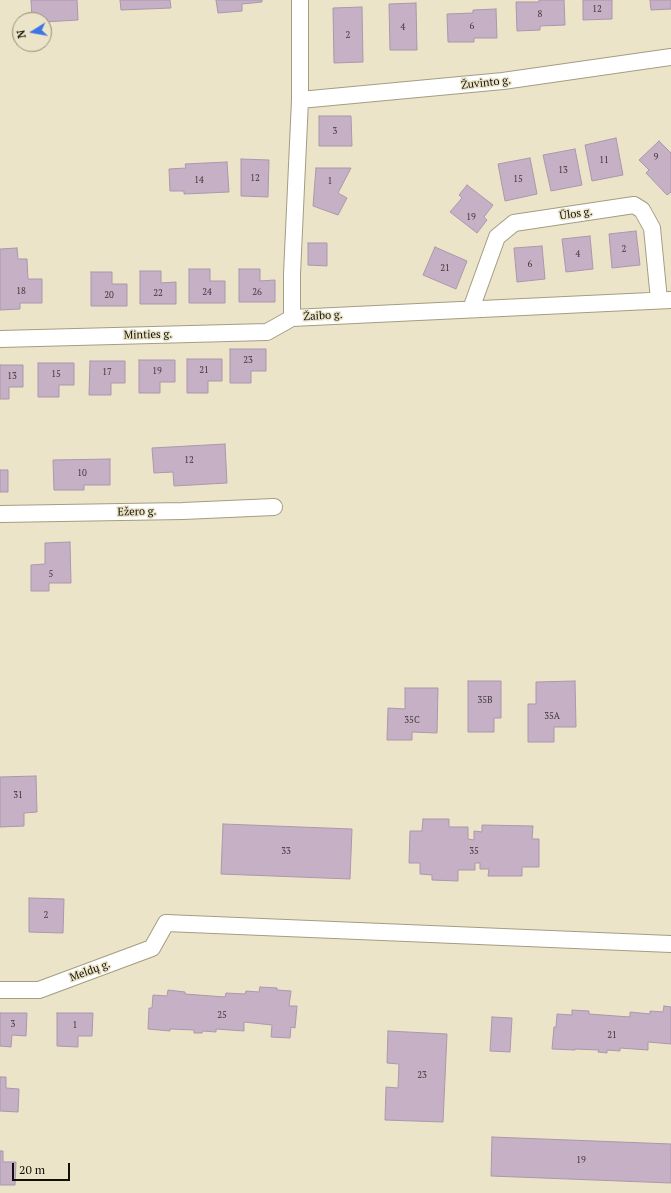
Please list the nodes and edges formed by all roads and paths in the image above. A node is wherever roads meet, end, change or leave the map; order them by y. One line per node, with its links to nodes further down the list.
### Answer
1 (300, 0): 3 (street, Žaibo g.)
2 (671, 57): 3 (street, Žuvinto g.)
3 (300, 100): 6 (street, Žaibo g.)
4 (665, 300): 5 (street, Žaibo g.); 5 (street, Ūlos g.)
5 (471, 309): 6 (street, Žaibo g.)
6 (292, 318): 7 (street, Minties g.)
7 (0, 338)
8 (274, 507): 9 (street, Ežero g.)
9 (0, 514)
10 (671, 944): 11 (street, Meldų g.)
11 (0, 990)

